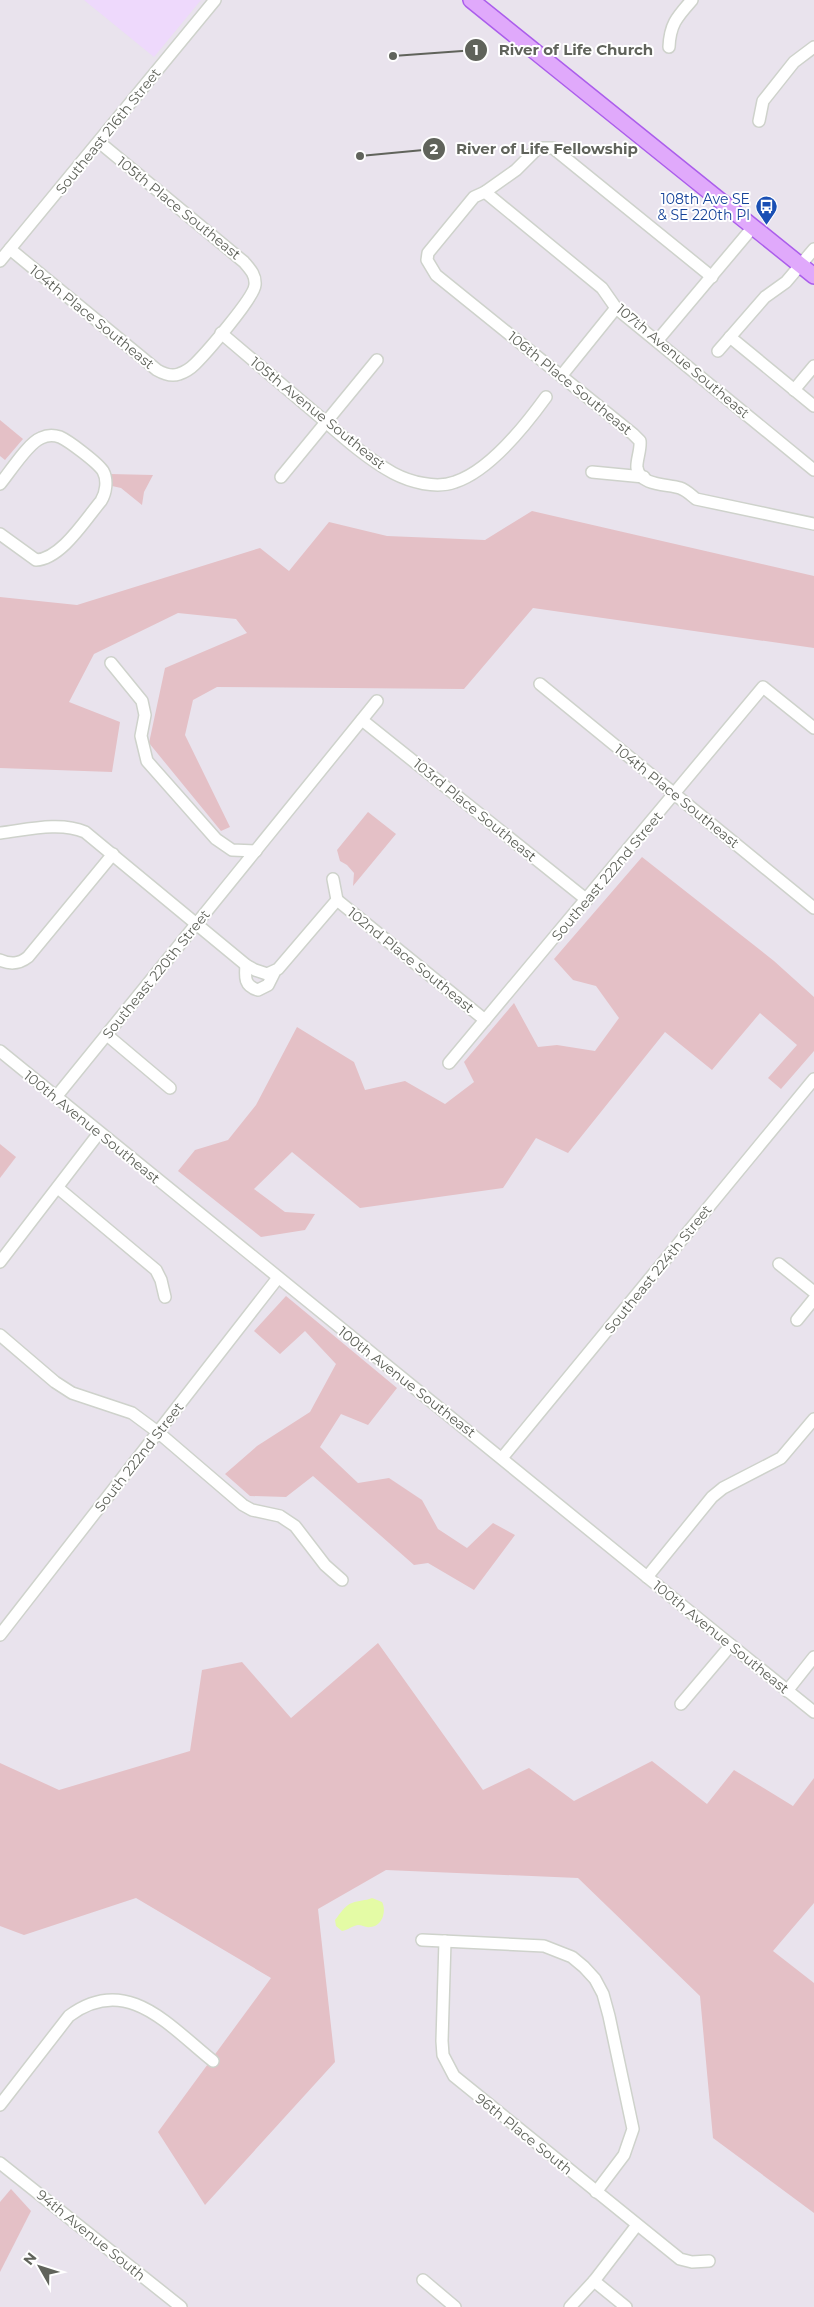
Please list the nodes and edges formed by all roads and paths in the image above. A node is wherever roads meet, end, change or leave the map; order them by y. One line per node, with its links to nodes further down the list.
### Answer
1 (215, 0): 7 (street, Southeast 216th Street)
2 (471, 0): 9 (main road)
3 (692, 0): 4 (street)
4 (669, 47)
5 (814, 47): 6 (street)
6 (759, 121)
7 (99, 142): 10 (street, Southeast 216th Street); 17 (street, 105th Place Southeast)
8 (485, 192): 15 (street); 16 (street, 107th Avenue Southeast); 23 (street, 106th Place Southeast)
9 (753, 227): 13 (main road); 15 (street)
10 (10, 249): 12 (street, Southeast 216th Street); 17 (street, 104th Place Southeast)
11 (814, 249): 13 (street)
12 (0, 261)
13 (801, 265): 14 (main road); 18 (street)
14 (814, 276)
15 (712, 277): 19 (street)
16 (616, 308): 19 (street, 107th Avenue Southeast); 23 (street)
17 (221, 333): 27 (street, 105th Avenue Southeast)
18 (730, 337): 20 (street); 24 (street)
19 (657, 341): 28 (street, 107th Avenue Southeast)
20 (718, 351)
21 (377, 360): 27 (street)
22 (814, 366): 24 (street)
23 (562, 375): 31 (street, 106th Place Southeast)
24 (794, 390): 26 (street)
25 (546, 397): 27 (street, 105th Avenue Southeast)
26 (814, 406)
27 (325, 421): 30 (street)
28 (814, 470)
29 (592, 472): 31 (street)
30 (281, 477)
31 (644, 477): 33 (street)
32 (0, 484): 34 (street)
33 (814, 524)
34 (0, 534)
35 (111, 663): 42 (street)
36 (540, 684): 40 (street, 104th Place Southeast)
37 (377, 701): 38 (street, Southeast 220th Street)
38 (362, 720): 42 (street, Southeast 220th Street); 46 (street, 103rd Place Southeast)
39 (814, 728): 40 (street, Southeast 222nd Street)
40 (675, 793): 46 (street, Southeast 222nd Street); 47 (street, 104th Place Southeast)
41 (0, 833): 43 (street)
42 (256, 851): 48 (street, Southeast 220th Street)
43 (113, 854): 48 (street); 49 (street)
44 (332, 880): 45 (street)
45 (338, 900): 51 (street); 52 (street, 102nd Place Southeast)
46 (587, 900): 52 (street, Southeast 222nd Street)
47 (814, 908)
48 (197, 924): 50 (street); 53 (street, Southeast 220th Street)
49 (0, 960)
50 (246, 965): 51 (street); 51 (street)
51 (268, 973)
52 (485, 1020): 55 (street, Southeast 222nd Street)
53 (107, 1035): 57 (street); 58 (street, Southeast 220th Street)
54 (2, 1056): 58 (street, 100th Avenue Southeast)
55 (449, 1063)
56 (814, 1079): 71 (street, Southeast 224th Street)
57 (170, 1088)
58 (56, 1097): 59 (street, 100th Avenue Southeast)
59 (99, 1133): 60 (street); 63 (street, 100th Avenue Southeast)
60 (58, 1188): 61 (street); 65 (street)
61 (0, 1262)
62 (779, 1264): 64 (street)
63 (277, 1279): 70 (street, South 222nd Street); 71 (street, 100th Avenue Southeast)
64 (814, 1292)
65 (165, 1298)
66 (814, 1299): 67 (street)
67 (797, 1320)
68 (0, 1335): 70 (street)
69 (814, 1419): 72 (street)
70 (159, 1433): 73 (street); 74 (street, South 222nd Street)
71 (502, 1458): 72 (street, 100th Avenue Southeast)
72 (647, 1577): 75 (street, 100th Avenue Southeast)
73 (342, 1580)
74 (0, 1635)
75 (731, 1645): 77 (street, 100th Avenue Southeast); 78 (street)
76 (814, 1657): 77 (street)
77 (787, 1690): 79 (street, 100th Avenue Southeast)
78 (681, 1704)
79 (814, 1712)
80 (422, 1940): 81 (street)
81 (445, 1941): 85 (street, 96th Place South); 85 (street)
82 (213, 2061): 83 (street)
83 (0, 2105)
84 (0, 2163): 90 (street, 94th Avenue South)
85 (596, 2192): 86 (street, 96th Place South)
86 (637, 2225): 87 (street, 96th Place South); 89 (street)
87 (709, 2262)
88 (423, 2280): 91 (street)
89 (594, 2281): 92 (street); 93 (street)
90 (180, 2307)
91 (455, 2307)
92 (570, 2307)
93 (626, 2307)

